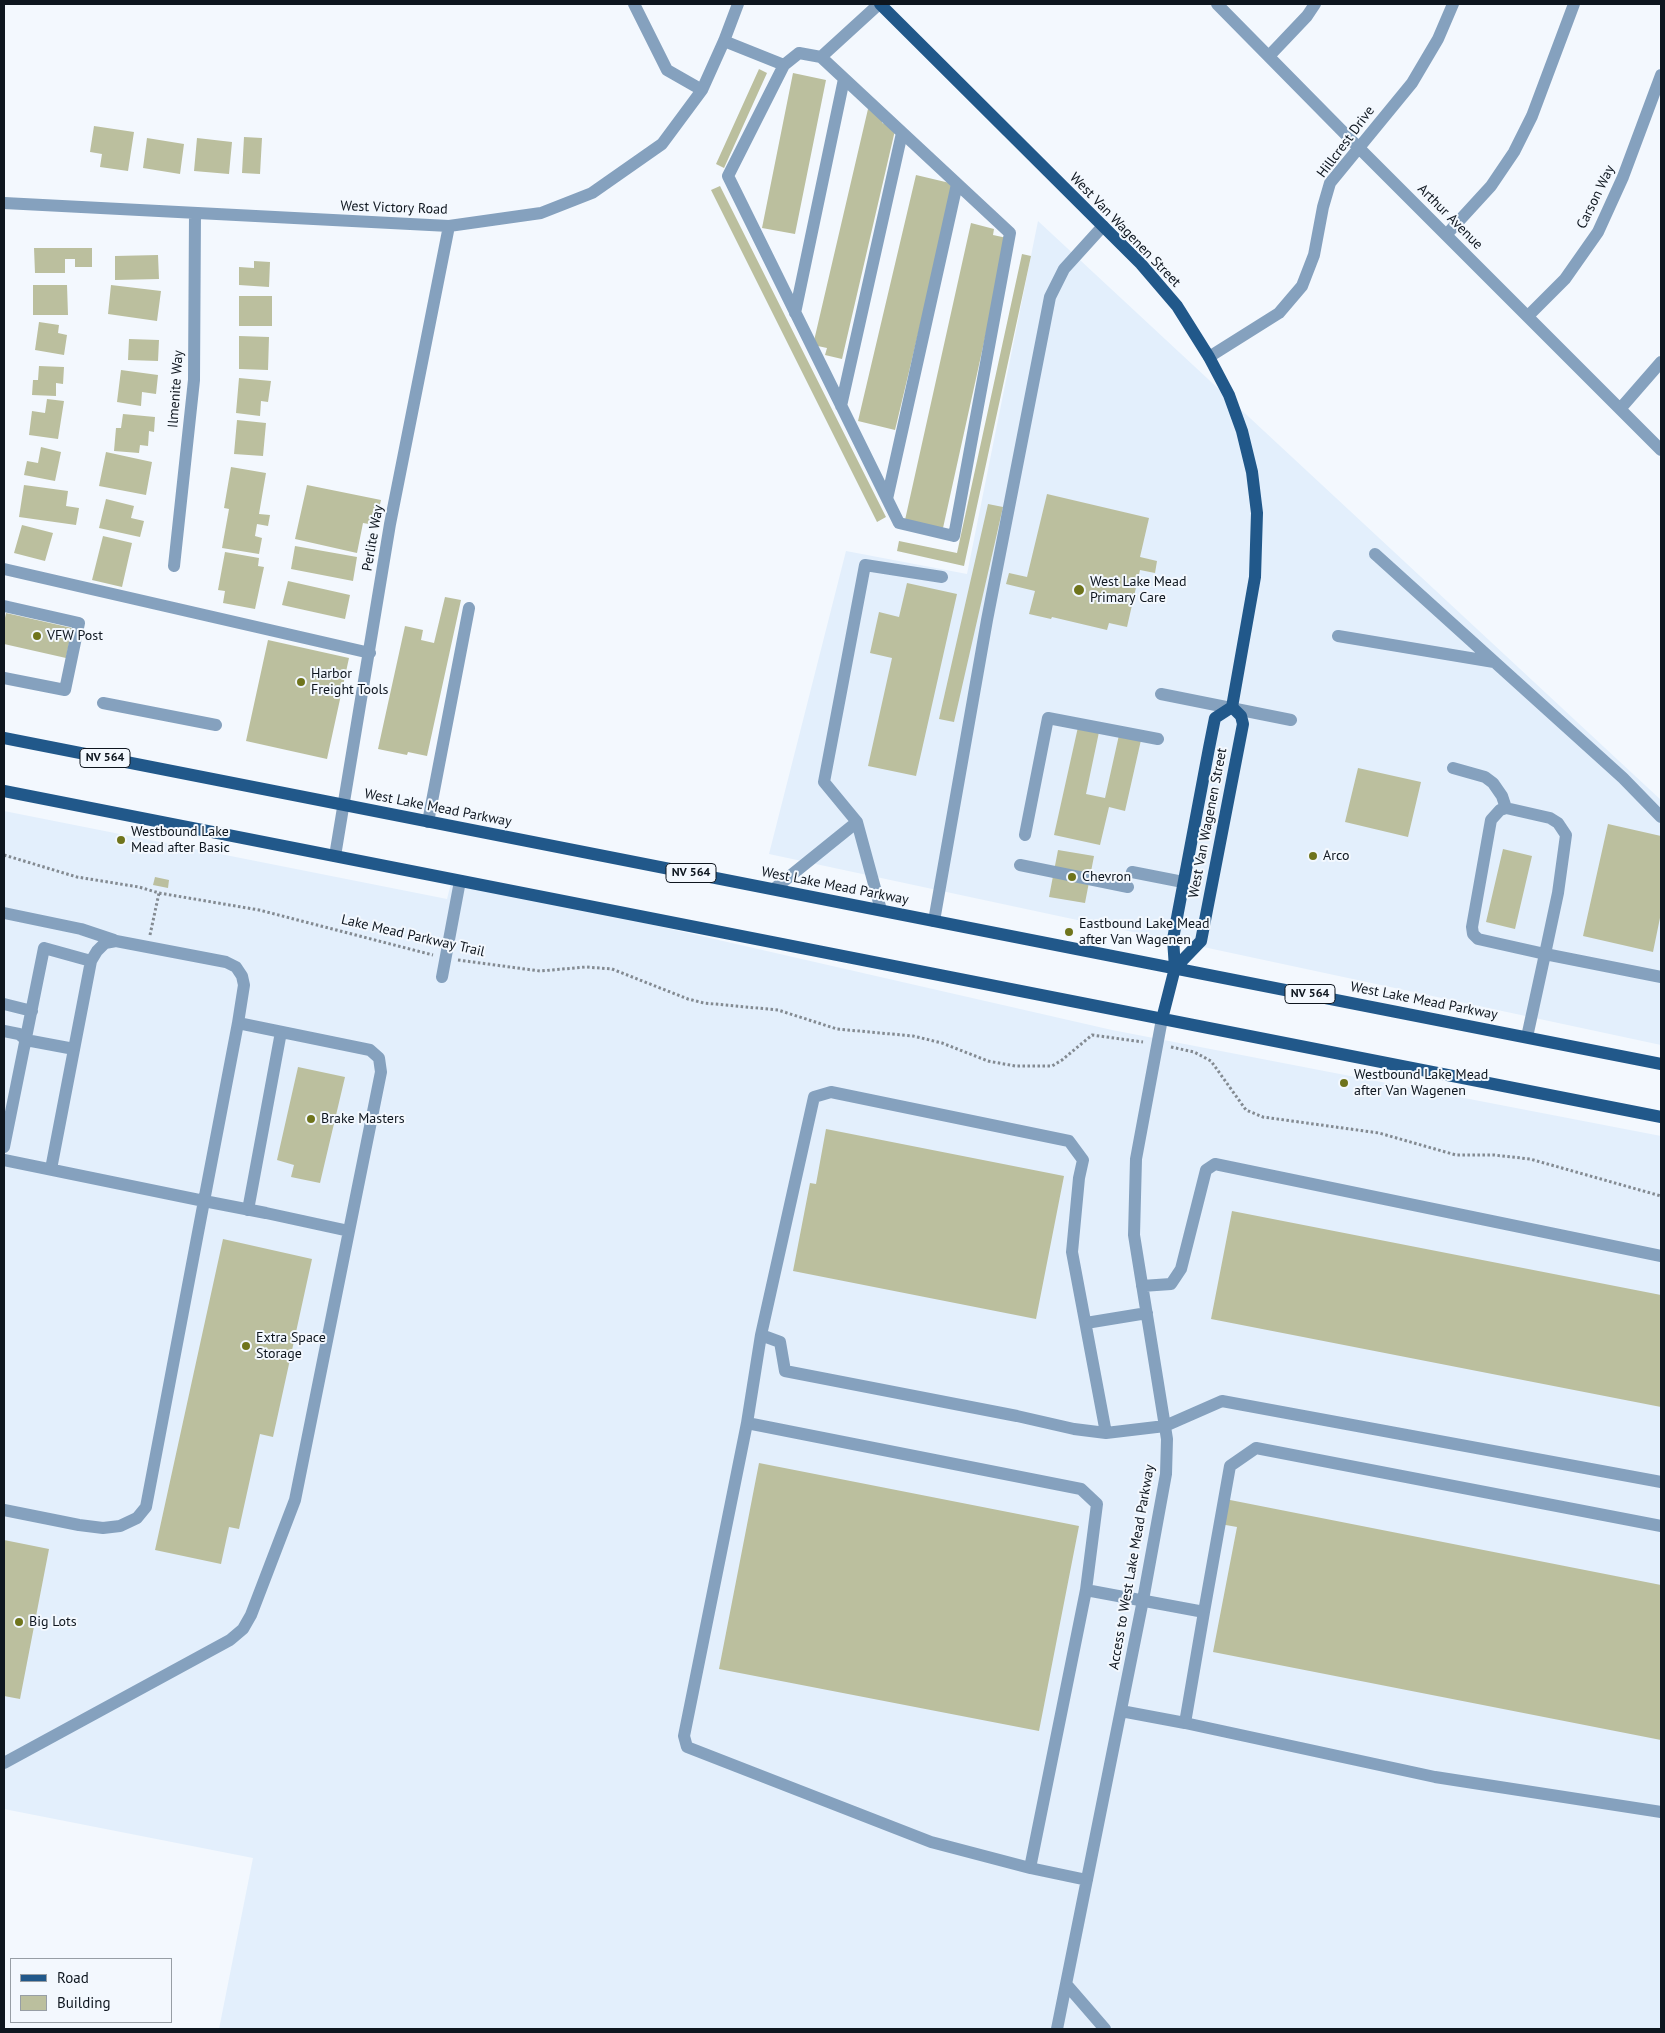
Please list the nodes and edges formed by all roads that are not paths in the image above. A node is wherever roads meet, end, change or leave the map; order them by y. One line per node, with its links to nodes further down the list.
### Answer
1 (634, 4): 14 (street)
2 (738, 4): 8 (street, West Victory Road)
3 (880, 4): 10 (street); 21 (main road, West Van Wagenen Street)
4 (1217, 4): 9 (street, Arthur Avenue)
5 (1315, 4): 9 (street)
6 (1453, 4): 16 (street, Hillcrest Drive)
7 (1574, 4): 22 (street)
8 (724, 42): 11 (street); 14 (street, West Victory Road)
9 (1269, 56): 16 (street, Arthur Avenue)
10 (821, 57): 11 (street); 13 (street)
11 (784, 65): 23 (street)
12 (1661, 75): 24 (street, Carson Way)
13 (844, 79): 15 (street); 23 (street)
14 (702, 90): 20 (street, West Victory Road)
15 (902, 133): 17 (street); 27 (street)
16 (1359, 148): 22 (street, Arthur Avenue); 25 (street, Hillcrest Drive)
17 (957, 184): 30 (street); 30 (street)
18 (4, 203): 19 (street, West Victory Road)
19 (195, 213): 20 (street, West Victory Road); 32 (street, Ilmenite Way)
20 (448, 226): 38 (street, Perlite Way)
21 (1103, 226): 25 (main road, West Van Wagenen Street); 65 (street)
22 (1447, 234): 24 (street, Arthur Avenue)
23 (795, 313): 27 (street)
24 (1528, 316): 28 (street, Arthur Avenue)
25 (1209, 357): 43 (main road, West Van Wagenen Street)
26 (1661, 362): 28 (street)
27 (842, 406): 30 (street)
28 (1620, 409): 29 (street, Arthur Avenue)
29 (1661, 450)
30 (887, 499)
31 (1375, 554): 39 (street)
32 (174, 566)
33 (4, 569): 38 (street)
34 (942, 577): 54 (street)
35 (4, 606): 40 (street)
36 (469, 608): 53 (street)
37 (1338, 636): 39 (street)
38 (370, 653): 50 (street, Perlite Way)
39 (1494, 662): 52 (street)
40 (4, 678)
41 (1161, 694): 43 (street)
42 (102, 703): 45 (street)
43 (1232, 707): 44 (street); 60 (main road, West Van Wagenen Street); 69 (main road, West Van Wagenen Street)
44 (1291, 720)
45 (216, 725)
46 (4, 738): 50 (main road, West Lake Mead Parkway / NV 564)
47 (1158, 740): 55 (street)
48 (1453, 768): 51 (street)
49 (4, 791): 56 (main road)
50 (345, 805): 53 (main road, West Lake Mead Parkway / NV 564); 56 (street, Perlite Way)
51 (1506, 808): 67 (street); 67 (street)
52 (1661, 817)
53 (428, 822): 62 (main road, West Lake Mead Parkway / NV 564)
54 (857, 822): 62 (street); 63 (street)
55 (1025, 835)
56 (335, 856): 59 (main road)
57 (1020, 865): 61 (street)
58 (1132, 872): 60 (street)
59 (460, 881): 70 (street); 74 (main road)
60 (1183, 882): 69 (main road, West Van Wagenen Street)
61 (1128, 887)
62 (774, 889): 63 (main road, West Lake Mead Parkway / NV 564)
63 (881, 910): 65 (main road, West Lake Mead Parkway / NV 564)
64 (4, 914): 66 (street)
65 (934, 921): 69 (main road, West Lake Mead Parkway / NV 564)
66 (116, 941): 68 (street); 75 (street)
67 (1545, 954): 71 (street); 78 (street)
68 (91, 961): 73 (street); 80 (street)
69 (1175, 968): 74 (main road, West Van Wagenen Street); 78 (main road, West Lake Mead Parkway / NV 564)
70 (442, 976)
71 (1661, 977)
72 (4, 1004): 73 (street)
73 (32, 1011): 79 (street)
74 (1162, 1019): 82 (main road); 91 (street, Access to West Lake Mead Parkway)
75 (238, 1023): 77 (street); 87 (street)
76 (4, 1031): 79 (street)
77 (281, 1032): 88 (street); 89 (street)
78 (1527, 1037): 81 (main road, West Lake Mead Parkway / NV 564)
79 (26, 1040): 80 (street); 83 (street)
80 (74, 1050): 86 (street)
81 (1661, 1064)
82 (1661, 1117)
83 (6, 1128): 84 (street)
84 (4, 1147)
85 (4, 1160): 86 (street)
86 (51, 1169): 87 (street)
87 (204, 1201): 88 (street); 99 (street)
88 (248, 1210): 89 (street)
89 (349, 1231): 106 (street)
90 (1661, 1256): 91 (street)
91 (1142, 1286): 92 (street, Access to West Lake Mead Parkway)
92 (1147, 1313): 93 (street); 96 (street, Access to West Lake Mead Parkway)
93 (1086, 1323): 94 (street); 97 (street)
94 (761, 1335): 95 (street); 97 (street)
95 (747, 1423): 101 (street); 108 (street)
96 (1165, 1426): 97 (street); 98 (street); 102 (street, Access to West Lake Mead Parkway)
97 (1106, 1433)
98 (1661, 1482)
99 (4, 1510)
100 (1661, 1526): 103 (street)
101 (1086, 1590): 102 (street); 108 (street)
102 (1143, 1600): 103 (street); 104 (street, Access to West Lake Mead Parkway)
103 (1204, 1612): 105 (street)
104 (1121, 1711): 105 (street); 109 (street, Access to West Lake Mead Parkway)
105 (1185, 1723): 107 (street)
106 (4, 1763)
107 (1661, 1812)
108 (1030, 1868): 109 (street)
109 (1087, 1880): 110 (street, Access to West Lake Mead Parkway)
110 (1066, 1984): 111 (street); 112 (street, Access to West Lake Mead Parkway)
111 (1104, 2028)
112 (1057, 2029)

